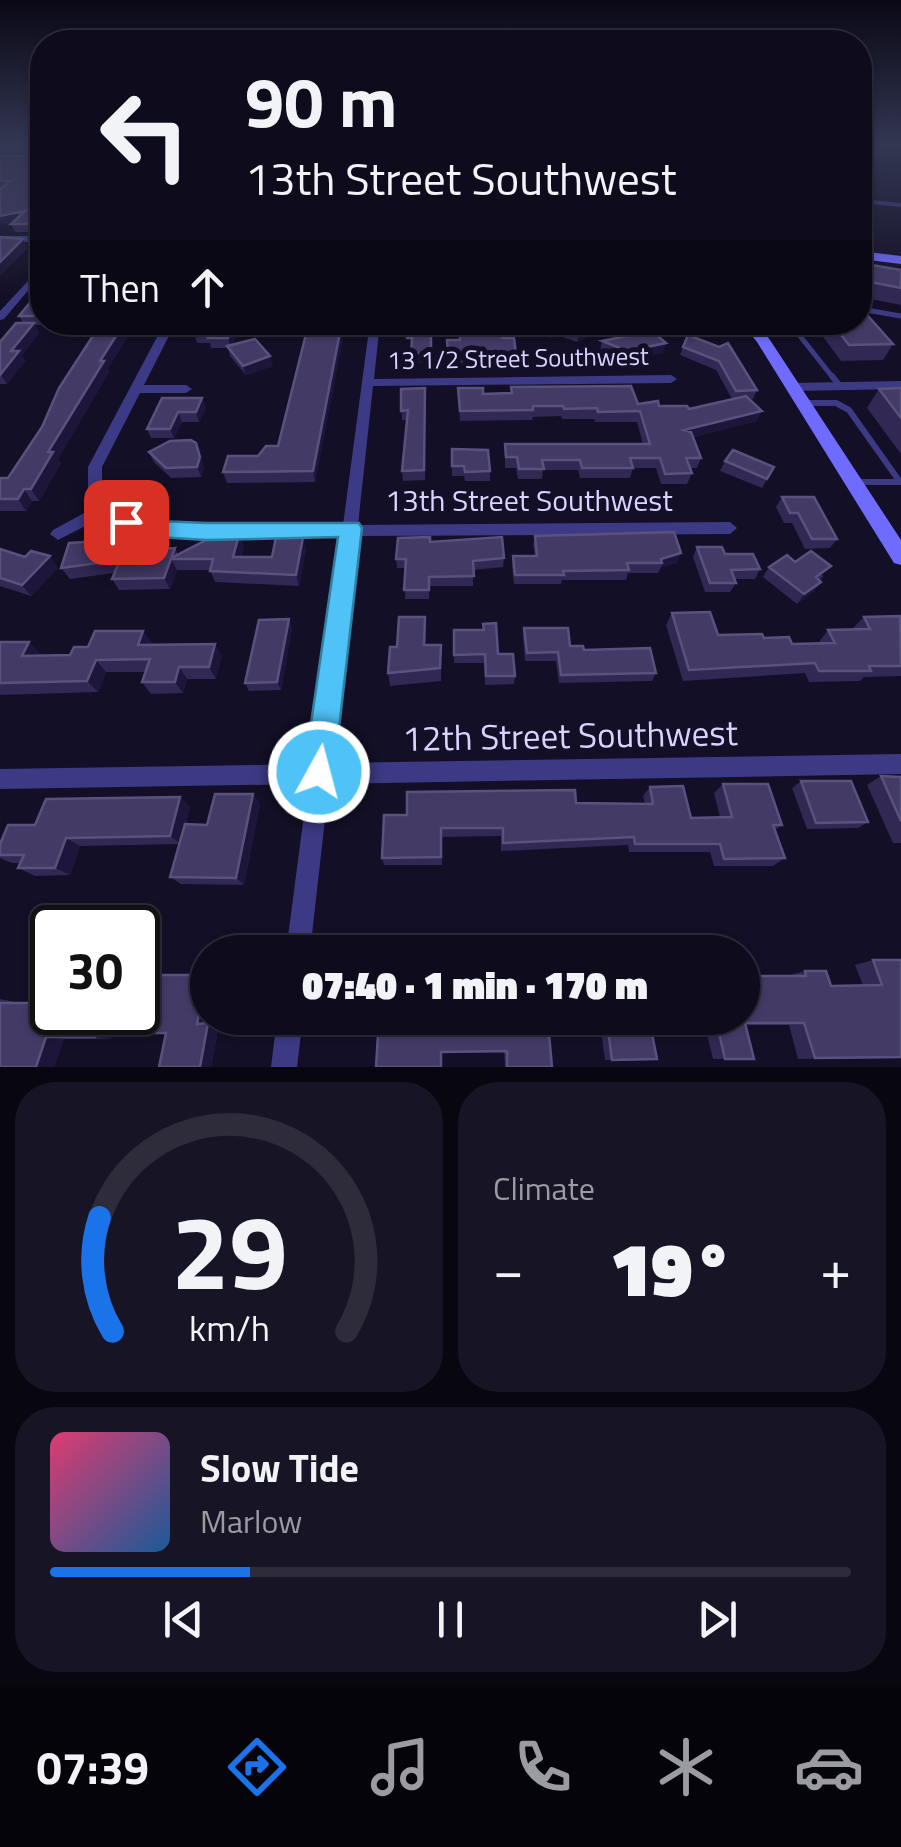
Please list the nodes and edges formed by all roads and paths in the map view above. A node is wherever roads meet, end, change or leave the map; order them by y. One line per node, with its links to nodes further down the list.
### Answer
1 (872, 202): 2 (street)
2 (901, 205)
3 (30, 238): 4 (street)
4 (0, 239)
5 (872, 256): 6 (street)
6 (901, 260)
7 (30, 283): 10 (street)
8 (872, 311): 9 (lane)
9 (901, 316)
10 (0, 317)
11 (164, 335): 19 (street)
12 (373, 335): 16 (street)
13 (757, 335): 21 (street)
14 (799, 335): 17 (lane)
15 (671, 379): 16 (street, 13 1/2 Street Southwest)
16 (367, 383): 24 (street)
17 (840, 386): 18 (street); 21 (street)
18 (901, 386)
19 (137, 389): 20 (street); 23 (street)
20 (186, 389)
21 (799, 395): 22 (street); 22 (lane)
22 (854, 482): 27 (street)
23 (96, 514): 24 (street, 13th Street Southwest); 26 (street)
24 (351, 528): 25 (street, 13th Street Southwest); 30 (street)
25 (730, 528)
26 (58, 534)
27 (895, 537): 28 (street)
28 (901, 556)
29 (901, 764): 30 (street, 12th Street Southwest)
30 (319, 772): 31 (street, 12th Street Southwest); 32 (street)
31 (0, 778)
32 (300, 935)
33 (288, 1035): 34 (street)
34 (284, 1067)

